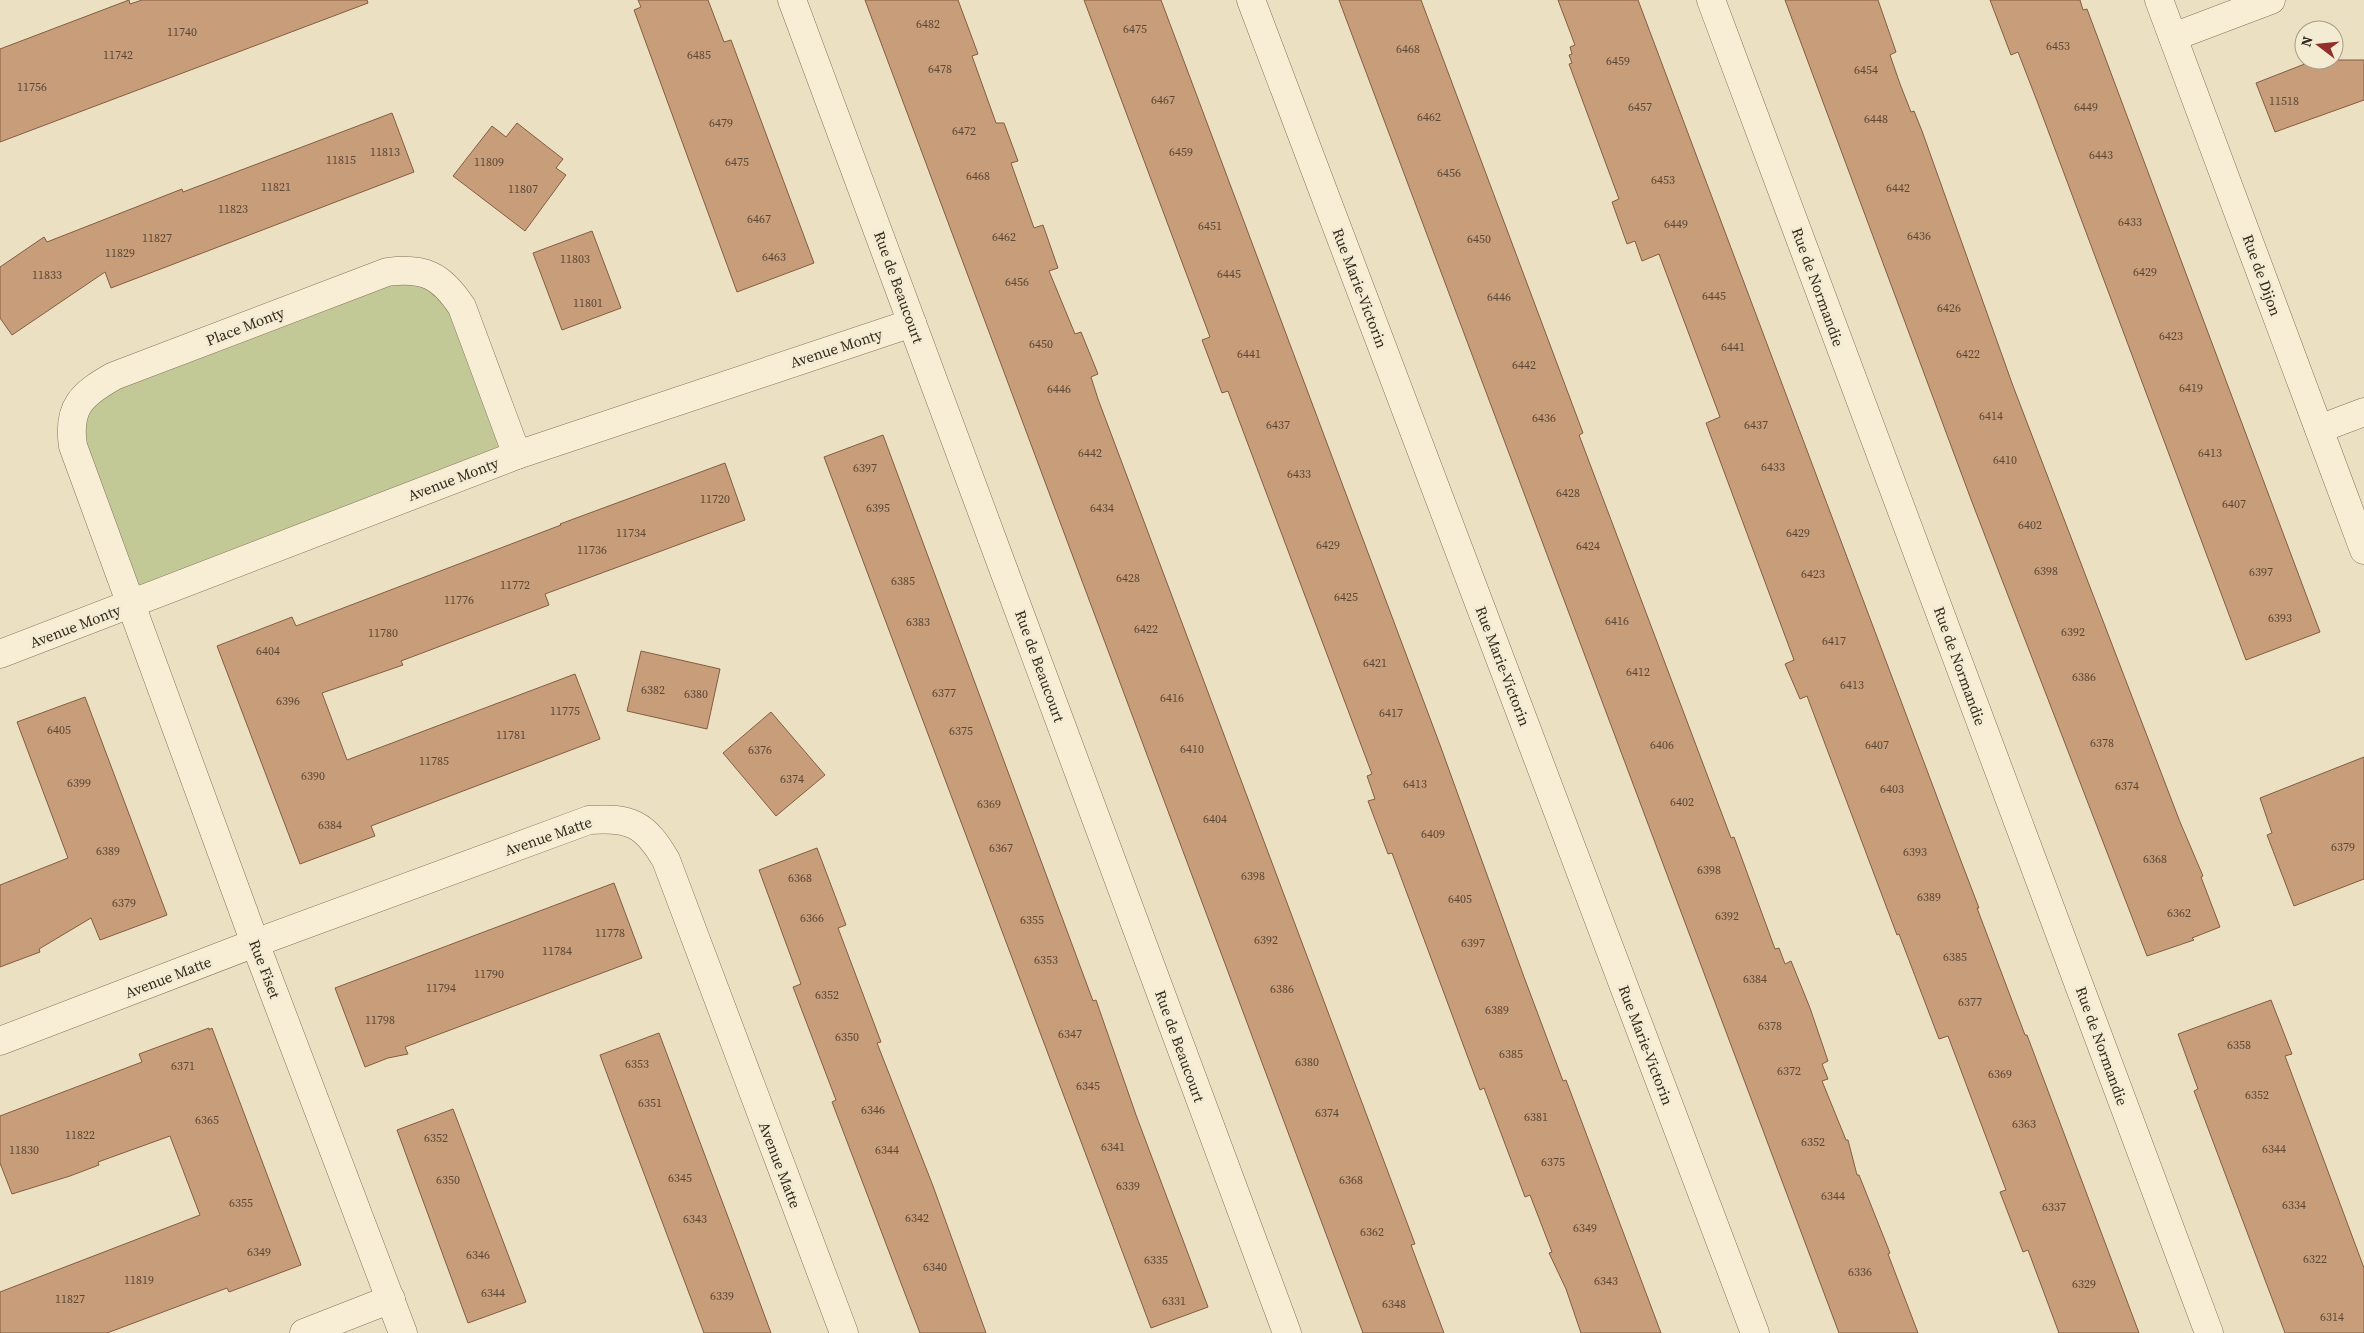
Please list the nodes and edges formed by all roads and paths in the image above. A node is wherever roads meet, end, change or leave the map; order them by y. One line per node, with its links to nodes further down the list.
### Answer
1 (792, 0): 7 (street, Rue de Beaucourt)
2 (1251, 0): 21 (street, Rue Marie-Victorin)
3 (1711, 0): 22 (street, Rue de Normandie)
4 (2159, 0): 6 (street, Rue de Dijon)
5 (2271, 0): 6 (street)
6 (2173, 37): 9 (street, Rue de Dijon)
7 (912, 323): 10 (street, Avenue Monty); 20 (street, Rue de Beaucourt)
8 (2364, 412): 9 (street)
9 (2319, 429): 11 (street, Rue de Dijon)
10 (517, 455): 12 (street, Avenue Monty); 12 (street, Place Monty)
11 (2364, 550)
12 (131, 604): 13 (street, Avenue Monty); 14 (street, Rue Fiset)
13 (0, 654)
14 (255, 943): 15 (street, Avenue Matte); 16 (street, Rue Fiset); 19 (street, Avenue Matte)
15 (0, 1041)
16 (391, 1299): 17 (street); 18 (street, Rue Fiset)
17 (304, 1333)
18 (403, 1333)
19 (844, 1333)
20 (1287, 1333)
21 (1754, 1333)
22 (2209, 1333)

